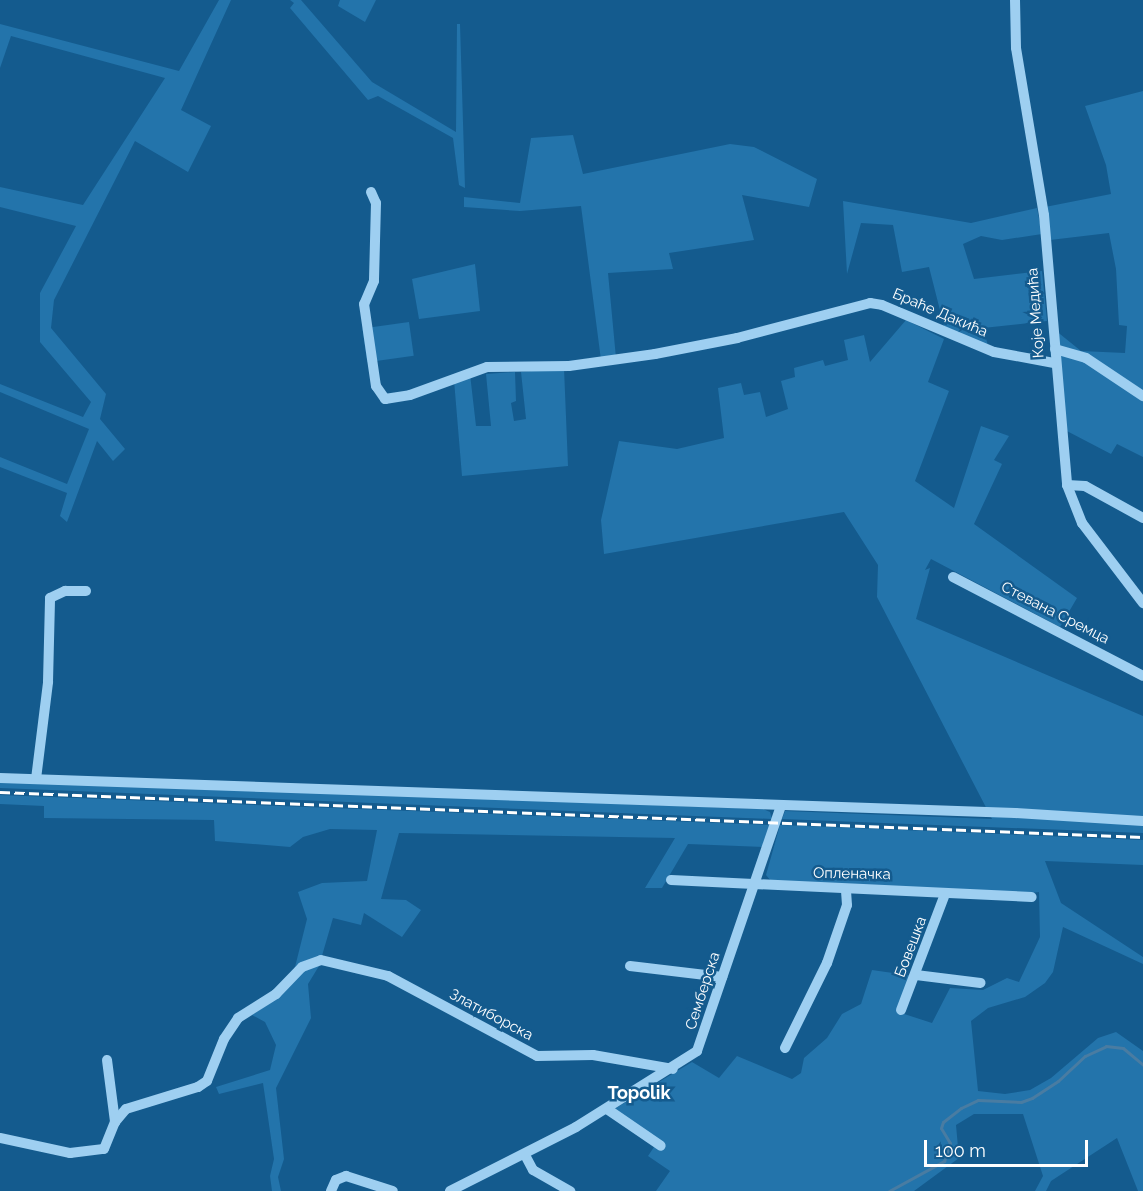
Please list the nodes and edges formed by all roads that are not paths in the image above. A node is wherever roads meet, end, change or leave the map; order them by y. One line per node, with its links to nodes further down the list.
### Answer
1 (1015, 0): 3 (street, Које Медића)
2 (371, 192): 4 (street, Браће Дакића)
3 (1054, 349): 4 (street, Које Медића); 5 (street)
4 (1054, 363): 6 (street, Које Медића)
5 (1143, 396)
6 (1067, 485): 7 (street); 10 (street, Које Медића)
7 (1143, 518)
8 (953, 577): 11 (street, Стевана Сремца)
9 (86, 591): 13 (street)
10 (1143, 603)
11 (1143, 676)
12 (0, 778): 13 (street)
13 (36, 779): 14 (street)
14 (781, 805): 15 (street); 17 (street, Семберска)
15 (1143, 821)
16 (671, 880): 17 (street, Опленачка)
17 (754, 885): 18 (street, Опленачка); 23 (street, Семберска)
18 (846, 889): 19 (street, Опленачка); 26 (street)
19 (945, 894): 20 (street, Опленачка); 22 (street, Бовешка)
20 (1032, 897)
21 (630, 966): 23 (street)
22 (916, 975): 24 (street); 25 (street, Бовешка)
23 (722, 977): 28 (street, Семберска)
24 (981, 983)
25 (901, 1010)
26 (784, 1048)
27 (107, 1060): 30 (street)
28 (674, 1069): 29 (street, Семберска); 30 (street, Златиборска)
29 (607, 1108): 32 (street); 33 (street, Семберска)
30 (115, 1122): 31 (street)
31 (0, 1138)
32 (661, 1146)
33 (525, 1155): 36 (street, Семберска); 37 (street)
34 (331, 1191): 35 (street)
35 (393, 1191)
36 (450, 1191)
37 (570, 1191)

